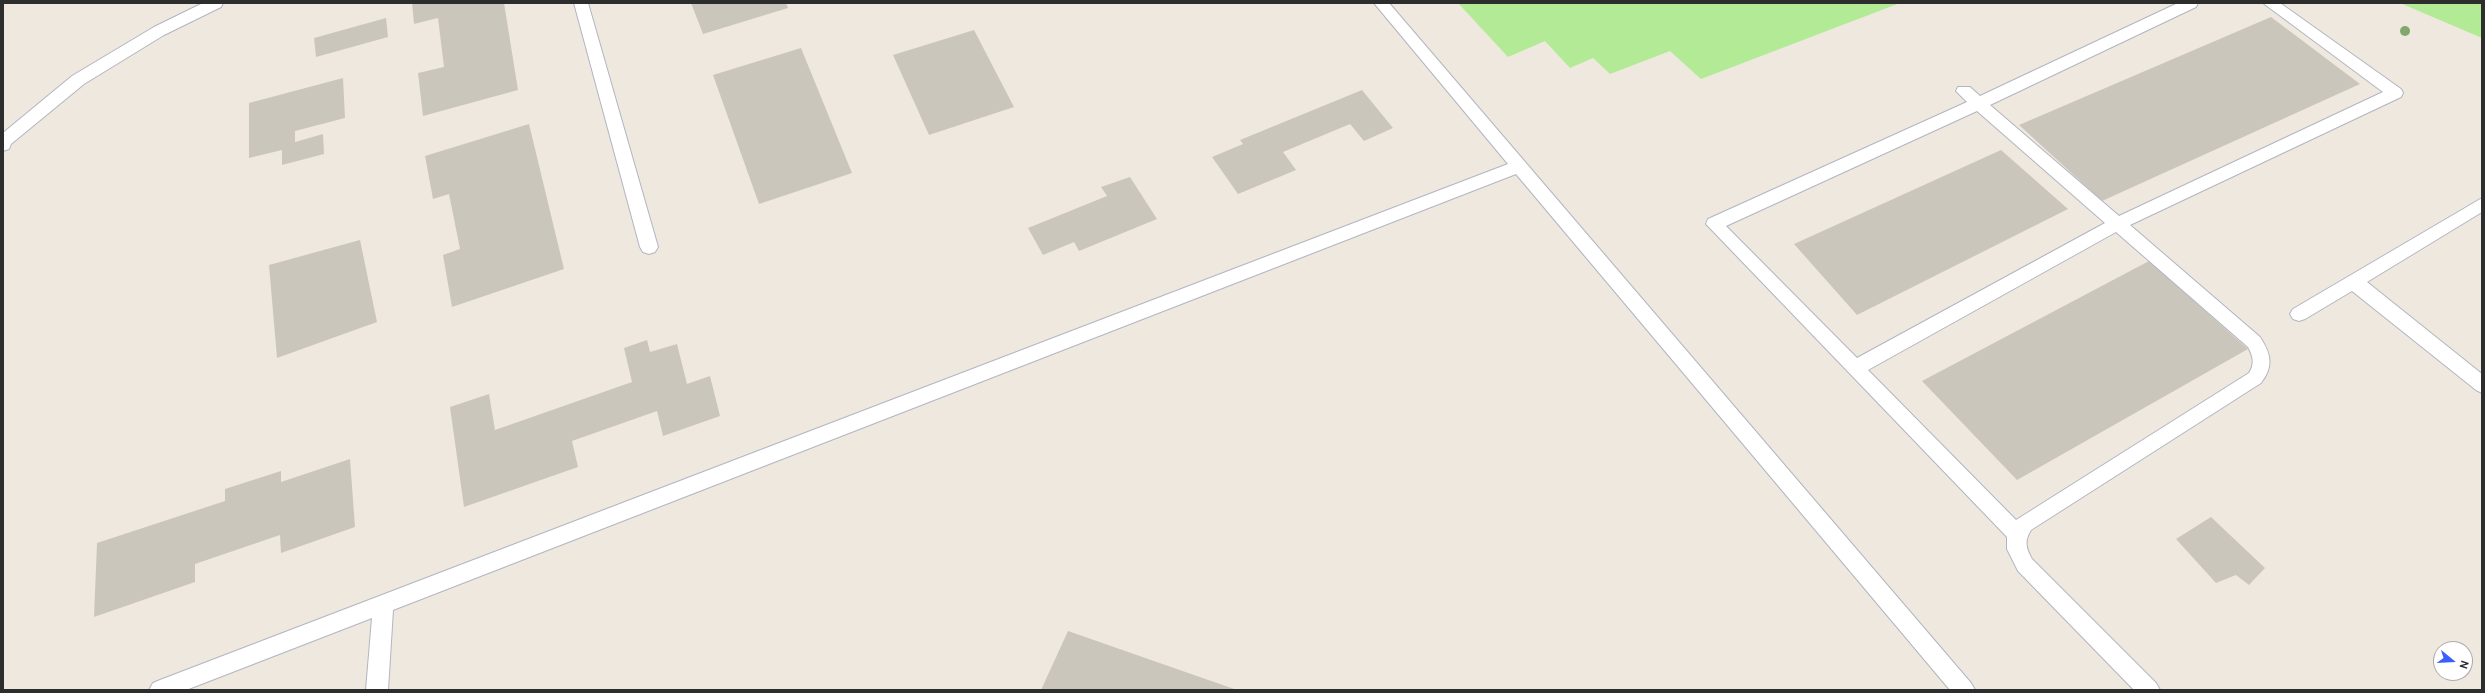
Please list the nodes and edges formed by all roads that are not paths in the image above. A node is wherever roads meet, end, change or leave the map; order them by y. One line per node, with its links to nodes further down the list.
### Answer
1 (216, 3): 8 (lane)
2 (581, 3): 12 (lane)
3 (1381, 3): 9 (lane)
4 (2191, 3): 7 (lane)
5 (2270, 3): 11 (lane)
6 (1964, 90): 7 (lane)
7 (1979, 103): 11 (lane); 15 (lane)
8 (3, 140)
9 (1519, 166): 18 (lane); 21 (lane)
10 (2482, 204): 13 (lane)
11 (2117, 224): 15 (lane); 17 (lane)
12 (649, 247)
13 (2354, 281): 14 (lane); 16 (lane)
14 (2299, 314)
15 (1855, 368): 17 (lane)
16 (2482, 385)
17 (2017, 534): 22 (lane)
18 (383, 604): 19 (lane); 20 (lane)
19 (160, 690)
20 (377, 690)
21 (1964, 690)
22 (2149, 690)

